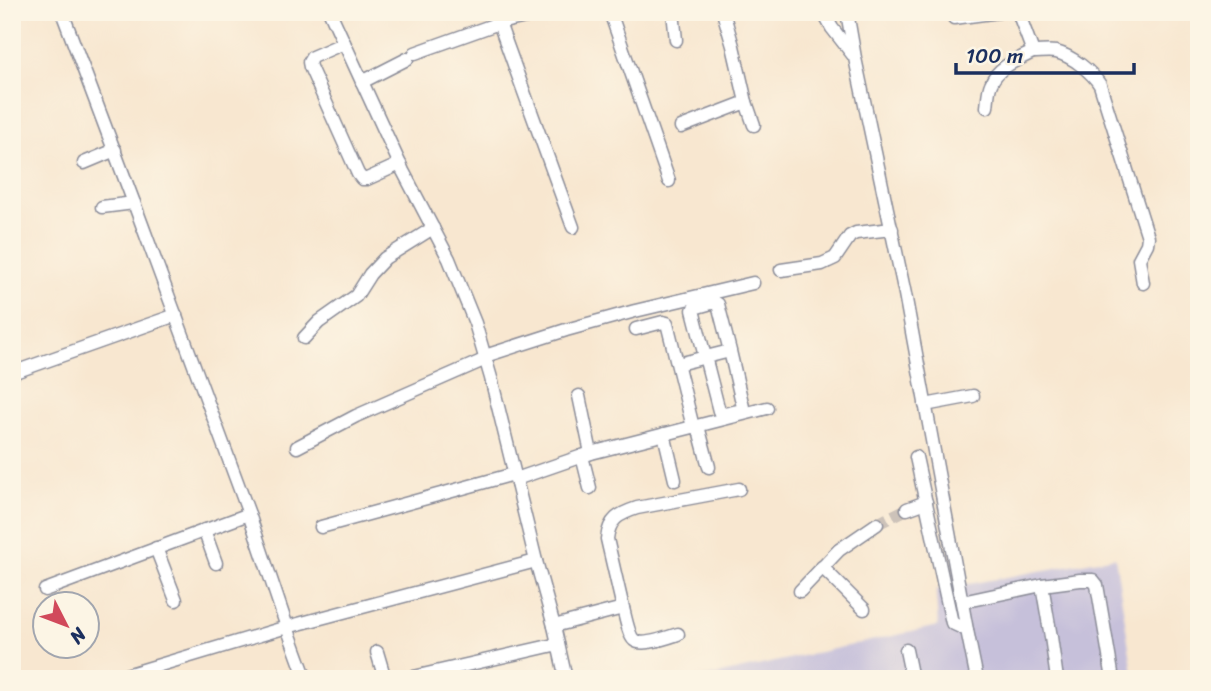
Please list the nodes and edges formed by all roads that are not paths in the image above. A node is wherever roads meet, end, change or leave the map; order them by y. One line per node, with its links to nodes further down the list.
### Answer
1 (62, 12): 22 (street)
2 (330, 12): 14 (street)
3 (548, 12): 11 (street)
4 (610, 12): 25 (street)
5 (673, 12): 13 (street)
6 (723, 12): 18 (street)
7 (823, 12): 16 (street)
8 (847, 12): 16 (street)
9 (999, 12): 12 (street)
10 (1018, 12): 15 (street)
11 (497, 18): 17 (street); 28 (street)
12 (954, 18)
13 (676, 40)
14 (344, 43): 17 (street); 24 (street)
15 (1033, 52): 19 (street); 32 (street)
16 (855, 58): 30 (street)
17 (362, 82): 24 (street)
18 (746, 102): 20 (street); 21 (street)
19 (987, 107)
20 (754, 125)
21 (681, 127)
22 (115, 150): 23 (street); 26 (street)
23 (84, 163)
24 (401, 164): 29 (street)
25 (668, 181)
26 (134, 203): 27 (street); 34 (street)
27 (102, 206)
28 (573, 227)
29 (433, 228): 36 (street); 38 (street)
30 (892, 229): 31 (street); 44 (street)
31 (781, 270)
32 (1143, 283)
33 (753, 284): 38 (street)
34 (176, 315): 41 (street); 58 (street)
35 (636, 329): 40 (street)
36 (304, 338)
37 (730, 351): 39 (street); 39 (street); 39 (street)
38 (485, 357): 48 (street); 52 (street)
39 (705, 357): 40 (street)
40 (677, 364): 46 (street)
41 (12, 373)
42 (579, 396): 49 (street)
43 (973, 396): 44 (street)
44 (925, 405): 59 (street)
45 (767, 408): 46 (street)
46 (695, 426): 47 (street); 51 (street)
47 (664, 434): 49 (street); 53 (street)
48 (297, 446)
49 (586, 455): 52 (street); 54 (street)
50 (916, 457): 56 (street)
51 (709, 467)
52 (515, 476): 62 (street); 65 (street)
53 (675, 480)
54 (590, 488)
55 (739, 489): 73 (street)
56 (926, 502): 57 (street); 60 (street)
57 (907, 509)
58 (249, 514): 63 (street); 76 (street)
59 (946, 516): 60 (street); 72 (street)
60 (930, 519): 77 (street)
61 (877, 524): 67 (street)
62 (321, 527)
63 (204, 530): 64 (street); 66 (street)
64 (156, 548): 69 (street); 71 (street)
65 (536, 561): 75 (street); 76 (street)
66 (216, 563)
67 (822, 567): 70 (street); 74 (street)
68 (1042, 585): 72 (street); 89 (street); 90 (street)
69 (46, 590)
70 (800, 591)
71 (176, 600)
72 (962, 603): 77 (street)
73 (623, 608): 75 (street); 78 (street)
74 (864, 608)
75 (554, 626): 79 (street)
76 (286, 627): 82 (street); 83 (street)
77 (967, 631): 88 (street)
78 (678, 634)
79 (558, 644): 85 (street); 86 (street)
80 (906, 650): 87 (street)
81 (377, 652): 84 (street)
82 (113, 679)
83 (306, 679)
84 (385, 679)
85 (405, 679)
86 (566, 679)
87 (912, 679)
88 (977, 679)
89 (1056, 679)
90 (1113, 679)

